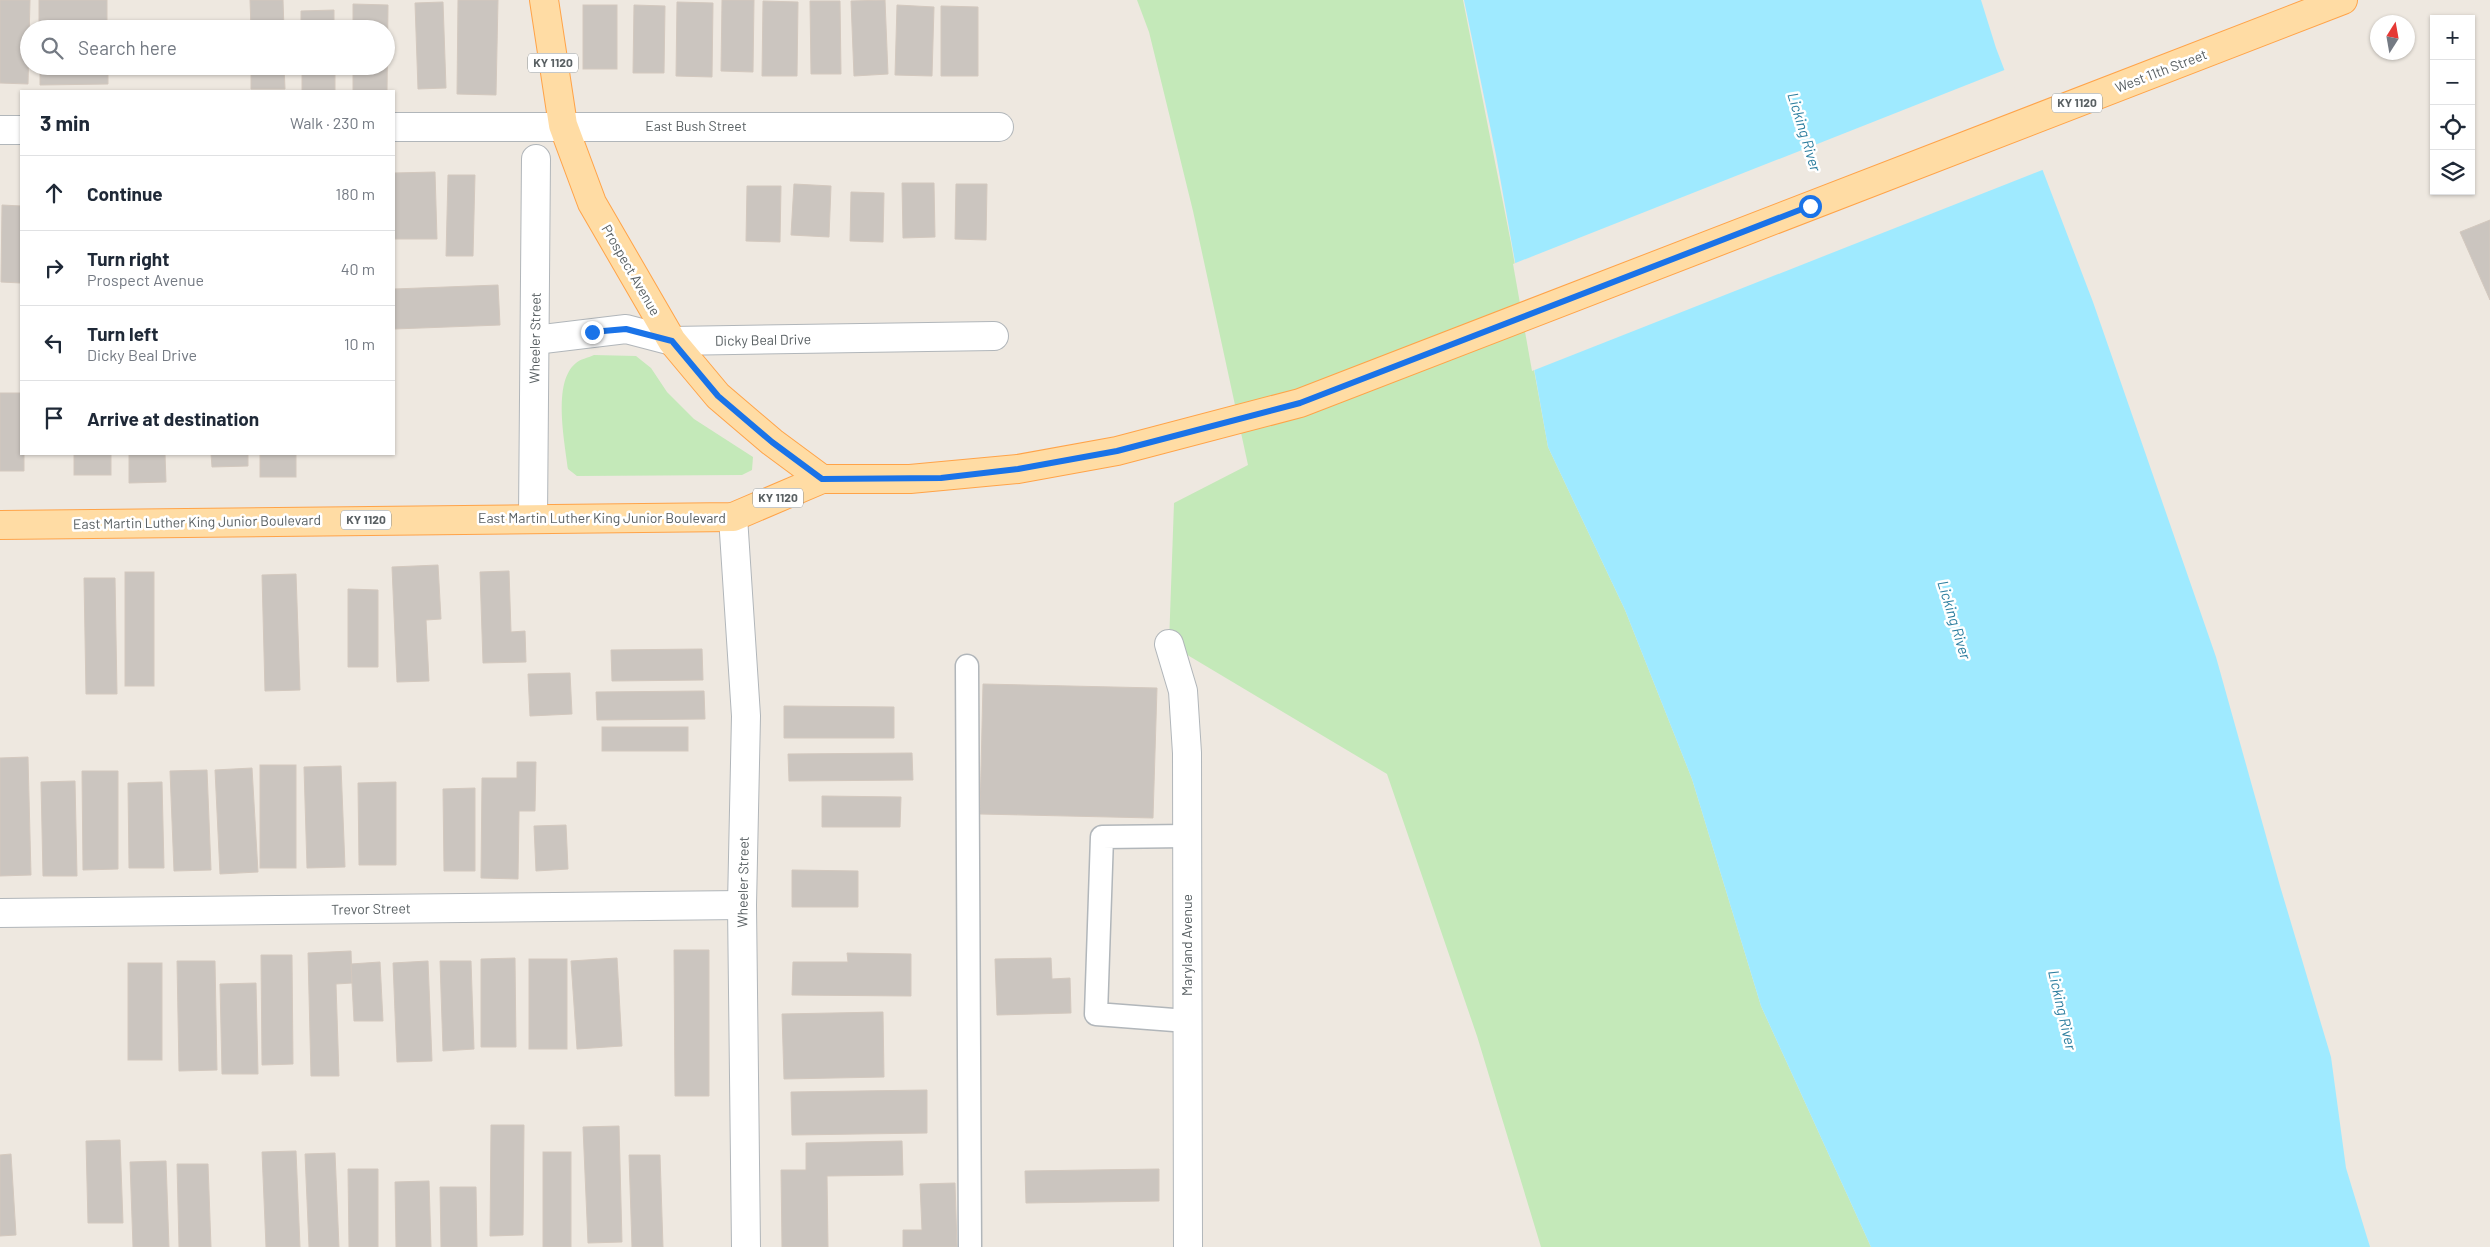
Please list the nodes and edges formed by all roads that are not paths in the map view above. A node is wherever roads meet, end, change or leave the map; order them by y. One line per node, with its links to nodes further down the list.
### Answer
1 (544, 0): 3 (main road, Prospect Avenue / KY 1120)
2 (2343, 0): 9 (main road, West 11th Street / KY 1120)
3 (563, 125): 4 (street, East Bush Street); 5 (street, East Bush Street); 12 (main road, Prospect Avenue / KY 1120)
4 (395, 127)
5 (999, 127)
6 (0, 130): 7 (street)
7 (20, 130)
8 (536, 159): 11 (street, Wheeler Street)
9 (1810, 206): 13 (main road, East Martin Luther King Junior Boulevard / KY 1120)
10 (994, 336): 12 (street, Dicky Beal Drive)
11 (535, 340): 12 (street, Dicky Beal Drive); 15 (street, Wheeler Street)
12 (672, 341): 13 (main road, Prospect Avenue / KY 1120)
13 (822, 479): 14 (main road, East Martin Luther King Junior Boulevard / KY 1120)
14 (733, 517): 15 (main road, East Martin Luther King Junior Boulevard / KY 1120); 20 (street, Wheeler Street)
15 (533, 518): 16 (main road, East Martin Luther King Junior Boulevard / KY 1120)
16 (0, 525)
17 (1169, 644): 19 (street, Maryland Avenue)
18 (967, 666): 24 (lane)
19 (1187, 836): 22 (street, Maryland Avenue); 22 (lane)
20 (742, 905): 21 (street, Trevor Street); 23 (street, Wheeler Street)
21 (0, 913)
22 (1187, 1020): 25 (street, Maryland Avenue)
23 (746, 1247)
24 (970, 1247)
25 (1188, 1247)

